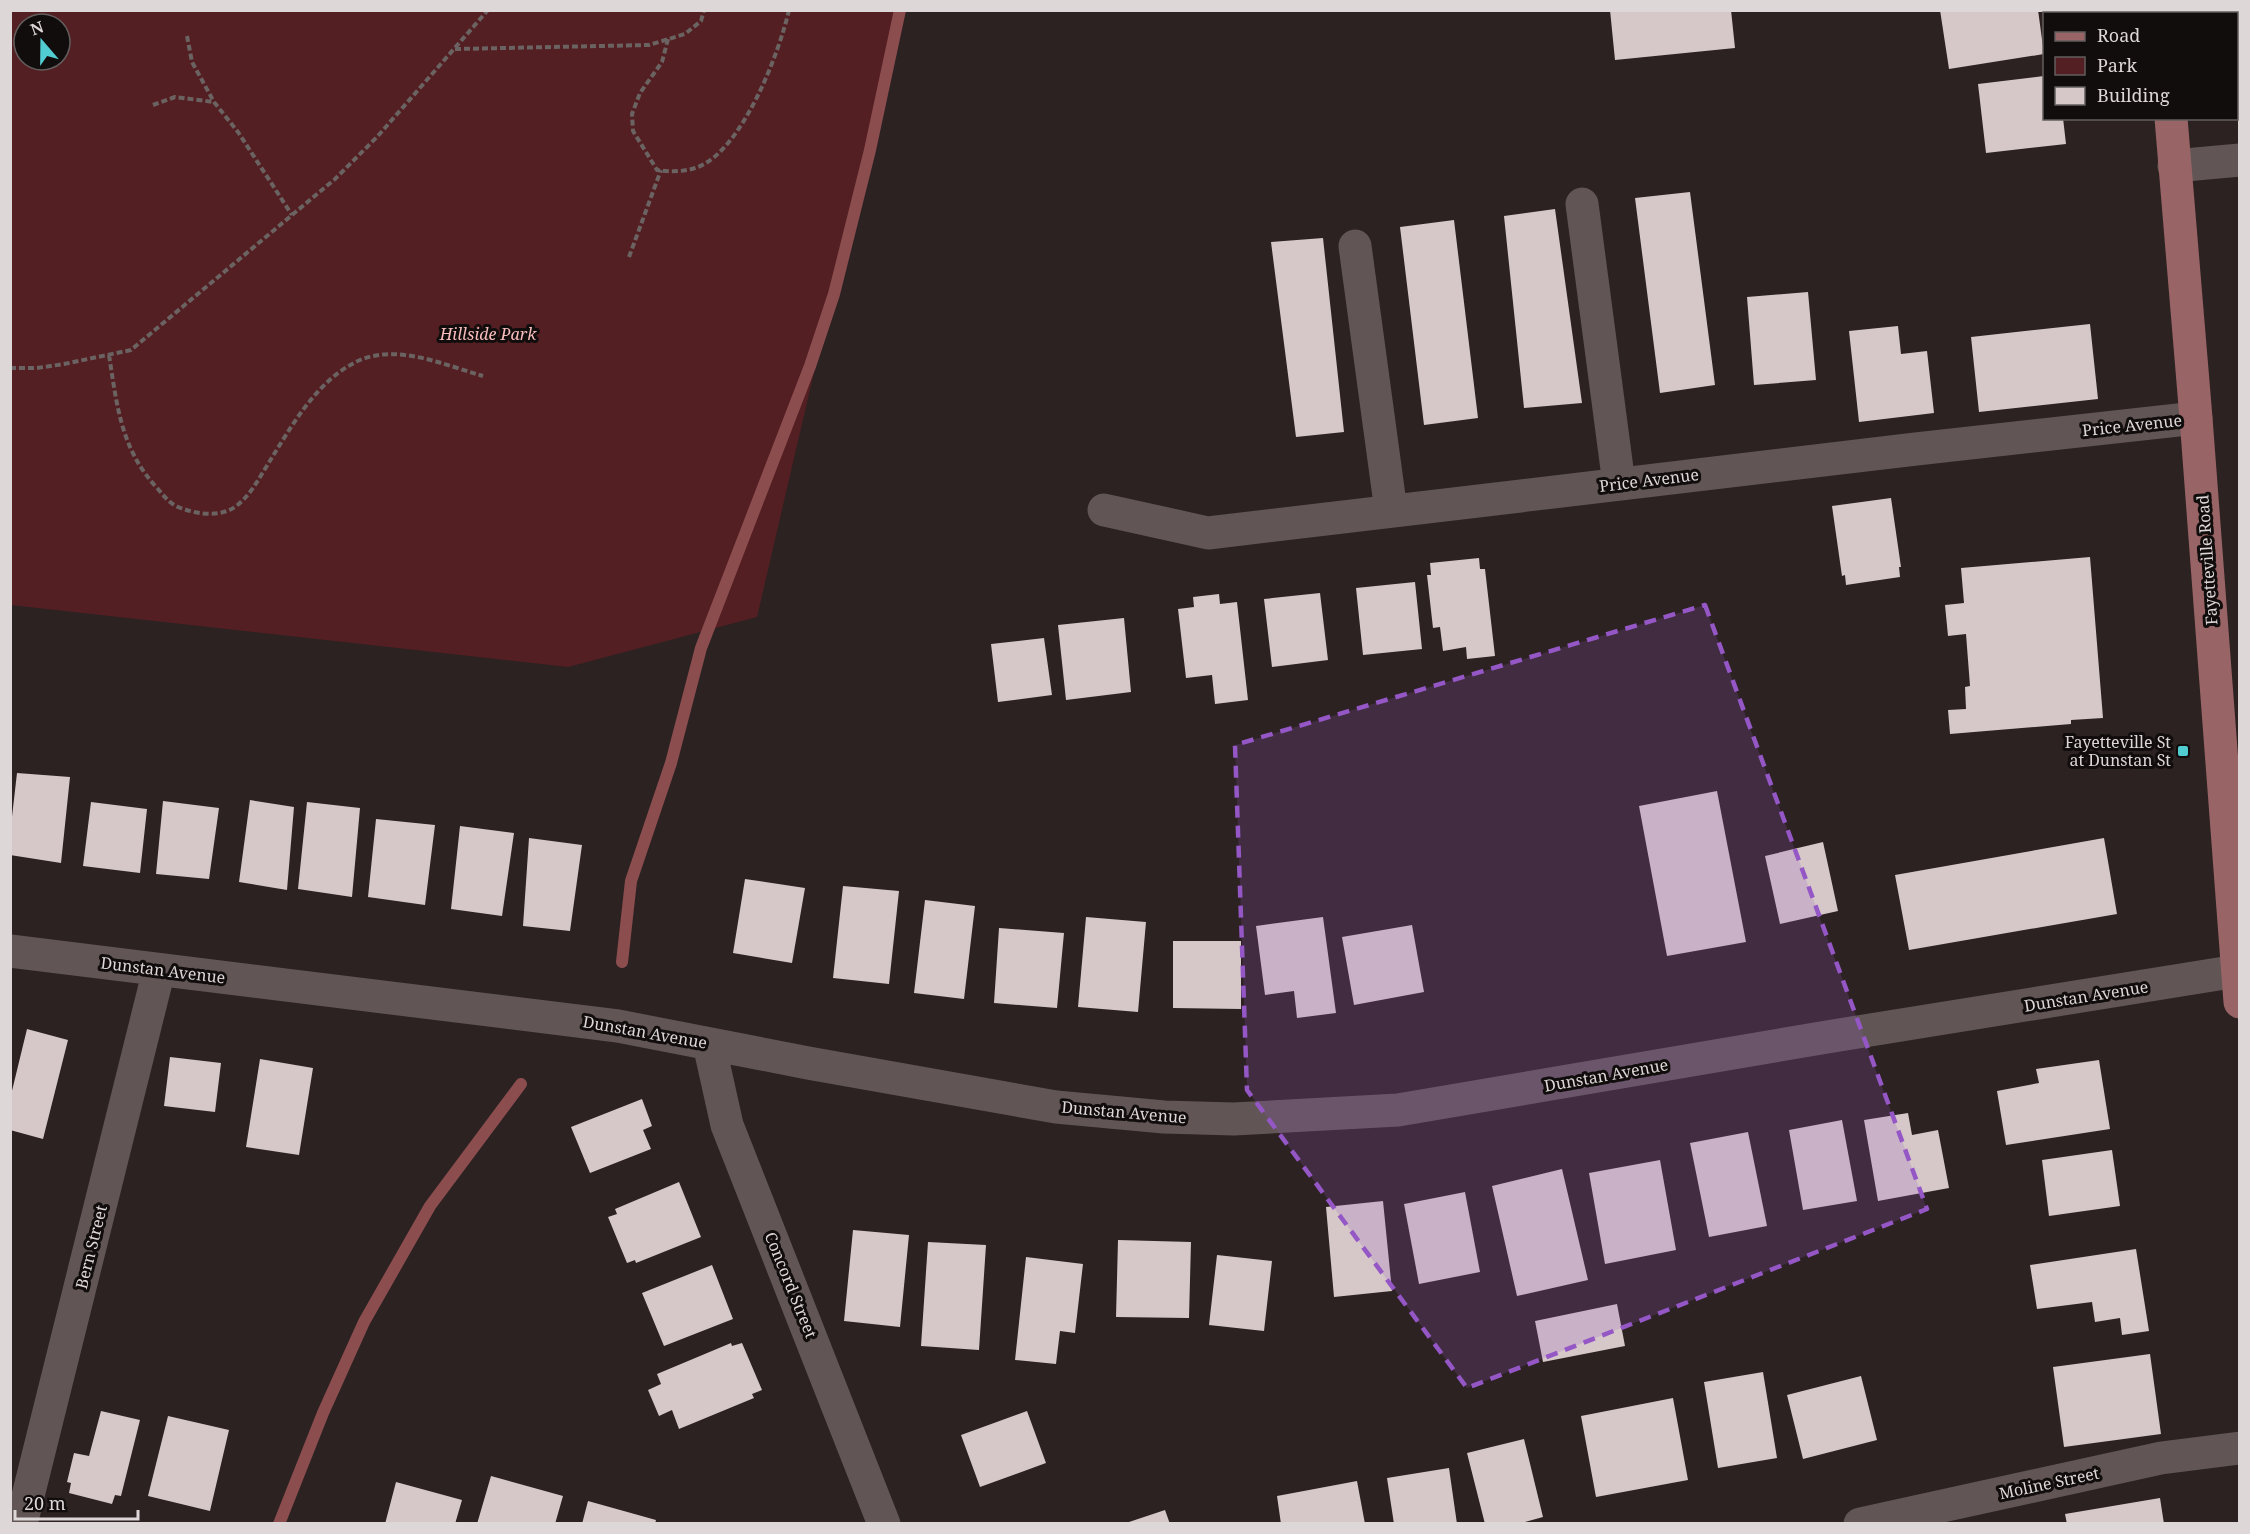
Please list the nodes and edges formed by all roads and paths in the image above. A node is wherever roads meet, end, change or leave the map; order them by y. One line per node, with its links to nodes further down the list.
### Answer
1 (489, 10): 6 (path)
2 (704, 10): 5 (path)
3 (789, 10): 12 (path)
4 (187, 36): 7 (path)
5 (668, 39): 6 (path); 12 (path)
6 (455, 49): 14 (path)
7 (214, 102): 8 (path); 14 (path)
8 (153, 105)
9 (2171, 120): 11 (main road, Fayetteville Road)
10 (2240, 160): 11 (street)
11 (2174, 166): 20 (main road, Fayetteville Road)
12 (661, 170): 16 (path)
13 (1582, 204): 21 (street)
14 (292, 215): 17 (path)
15 (1355, 246): 23 (street)
16 (629, 257)
17 (109, 355): 18 (path); 19 (path)
18 (10, 368)
19 (483, 376)
20 (2196, 418): 21 (street, Price Avenue); 24 (main road, Fayetteville Road)
21 (1619, 484): 23 (street, Price Avenue)
22 (1104, 510): 23 (street, Price Avenue)
23 (1391, 511)
24 (2229, 714): 27 (main road, Fayetteville Road)
25 (10, 951): 26 (street, Dunstan Avenue)
26 (159, 970): 28 (street, Dunstan Avenue); 30 (street, Bern Street)
27 (2238, 987): 28 (street, Dunstan Avenue)
28 (710, 1044): 31 (street, Concord Street)
29 (2240, 1448): 32 (street, Moline Street)
30 (21, 1524)
31 (884, 1524)
32 (1860, 1524)

